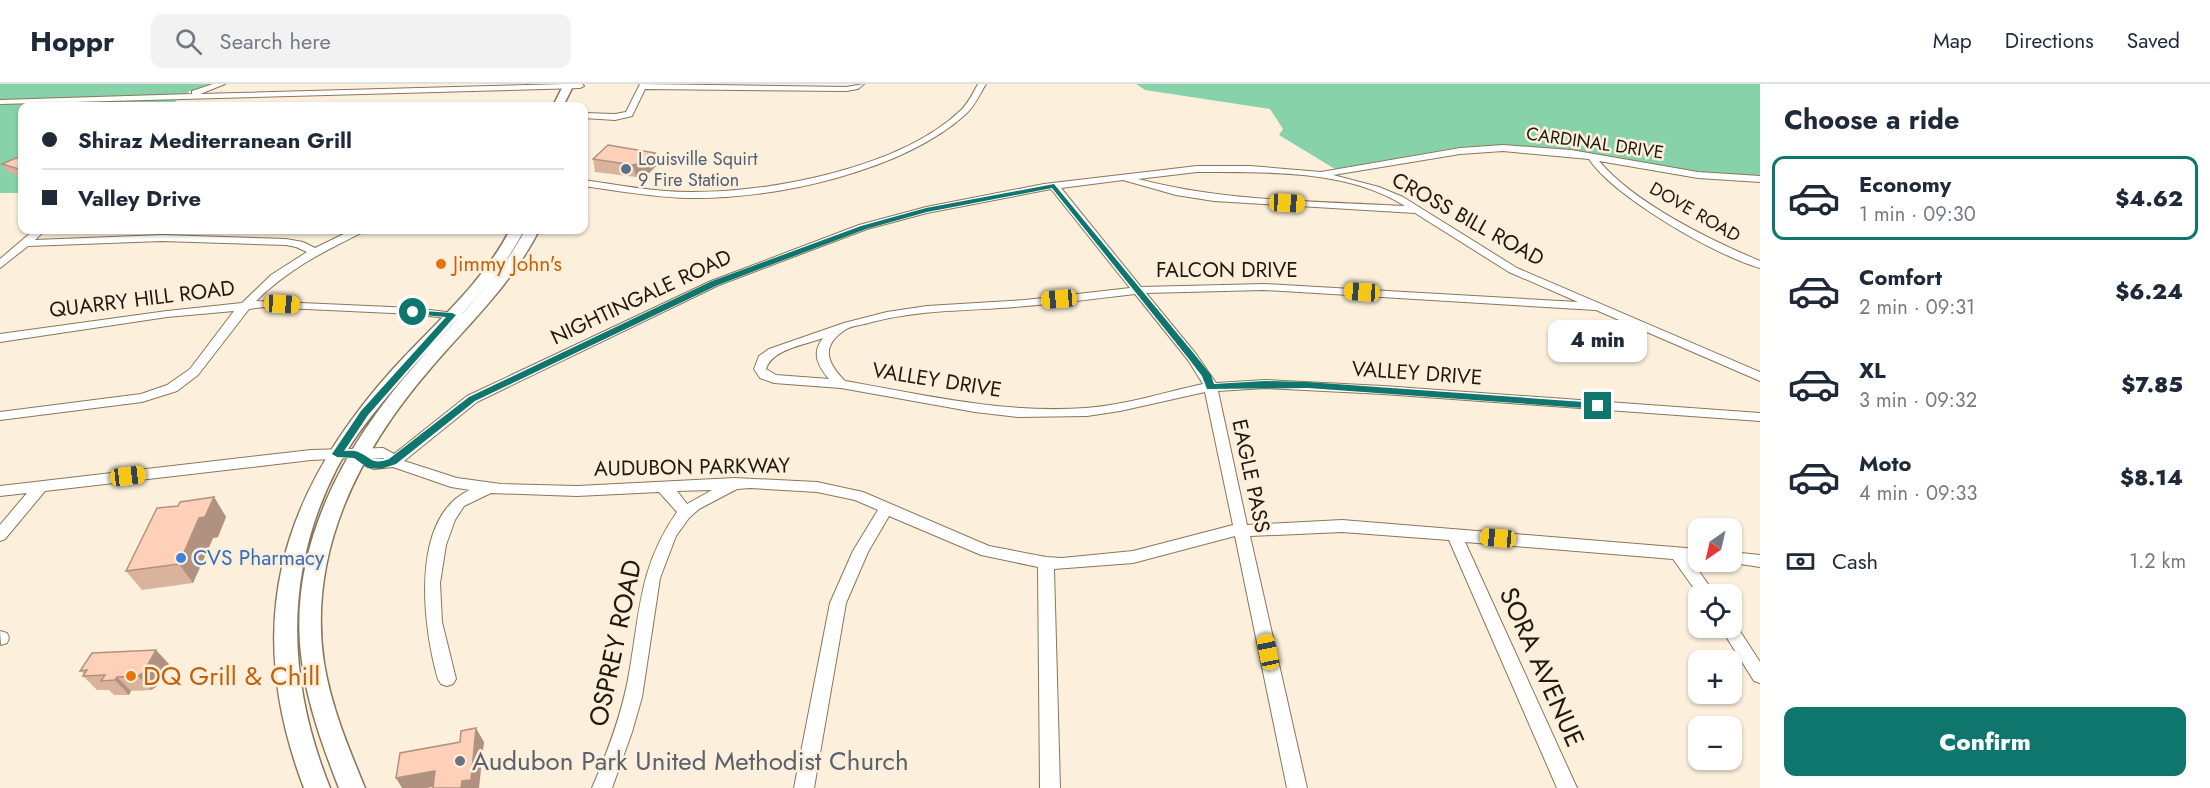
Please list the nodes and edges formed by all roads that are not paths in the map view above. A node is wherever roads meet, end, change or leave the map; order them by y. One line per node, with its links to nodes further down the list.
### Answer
1 (221, 84): 6 (street)
2 (982, 84): 16 (street)
3 (575, 85): 6 (street); 9 (main road); 10 (main road)
4 (644, 86): 5 (street); 11 (street)
5 (857, 86)
6 (189, 97): 7 (street); 8 (street)
7 (0, 102)
8 (182, 102)
9 (561, 102)
10 (572, 102)
11 (588, 116)
12 (1592, 157): 13 (street, CARDINAL DRIVE); 15 (street, CARDINAL DRIVE); 26 (street, DOVE ROAD)
13 (1320, 174): 14 (street, NIGHTINGALE ROAD); 18 (street, CROSS BILL ROAD)
14 (1123, 177): 17 (street, NIGHTINGALE ROAD); 18 (street)
15 (1760, 179)
16 (588, 184)
17 (1054, 186): 27 (street, EAGLE PASS); 41 (street, NIGHTINGALE ROAD)
18 (1417, 210): 29 (street, CROSS BILL ROAD)
19 (36, 234): 23 (street)
20 (351, 234): 24 (street)
21 (515, 234): 30 (main road)
22 (530, 234): 30 (main road)
23 (26, 243): 24 (street); 25 (street)
24 (315, 252): 28 (street)
25 (0, 265)
26 (1760, 265)
27 (1138, 290): 29 (street, FALCON DRIVE); 31 (street, FALCON DRIVE); 36 (street, EAGLE PASS)
28 (247, 306): 30 (street, QUARRY HILL ROAD); 32 (street, QUARRY HILL ROAD); 37 (street)
29 (1600, 307): 34 (street, CROSS BILL ROAD)
30 (460, 316): 39 (main road); 40 (main road)
31 (848, 325): 33 (street, FALCON DRIVE); 35 (street)
32 (0, 338)
33 (759, 366): 35 (street, VALLEY DRIVE)
34 (1760, 377)
35 (841, 384): 36 (street, VALLEY DRIVE)
36 (1210, 387): 38 (street, VALLEY DRIVE); 51 (street, EAGLE PASS)
37 (0, 416)
38 (1760, 417)
39 (337, 454): 40 (street); 44 (street); 63 (main road)
40 (357, 455): 41 (street, AUDUBON PARKWAY); 64 (main road)
41 (393, 462): 42 (street, AUDUBON PARKWAY)
42 (456, 483): 46 (street, AUDUBON PARKWAY); 48 (street)
43 (735, 483): 45 (street, AUDUBON PARKWAY); 49 (street, AUDUBON PARKWAY); 50 (street, OSPREY ROAD)
44 (40, 487): 47 (street); 52 (street)
45 (662, 487): 46 (street, AUDUBON PARKWAY); 50 (street)
46 (488, 488): 48 (street)
47 (0, 491)
48 (459, 502): 62 (street)
49 (887, 507): 58 (street, AUDUBON PARKWAY); 66 (street)
50 (685, 512): 65 (street, OSPREY ROAD)
51 (1241, 530): 53 (street, AUDUBON PARKWAY); 58 (street, AUDUBON PARKWAY); 68 (street, EAGLE PASS)
52 (0, 535)
53 (1454, 535): 54 (street, AUDUBON PARKWAY); 69 (street, SORA AVENUE)
54 (1678, 554): 55 (street, AUDUBON PARKWAY); 59 (street)
55 (1688, 554)
56 (1742, 559): 57 (street)
57 (1760, 561)
58 (1046, 563): 67 (street)
59 (1700, 584)
60 (1735, 638): 61 (street)
61 (1760, 676)
62 (447, 678)
63 (316, 788)
64 (352, 788)
65 (602, 788)
66 (804, 788)
67 (1050, 788)
68 (1297, 788)
69 (1567, 788)

